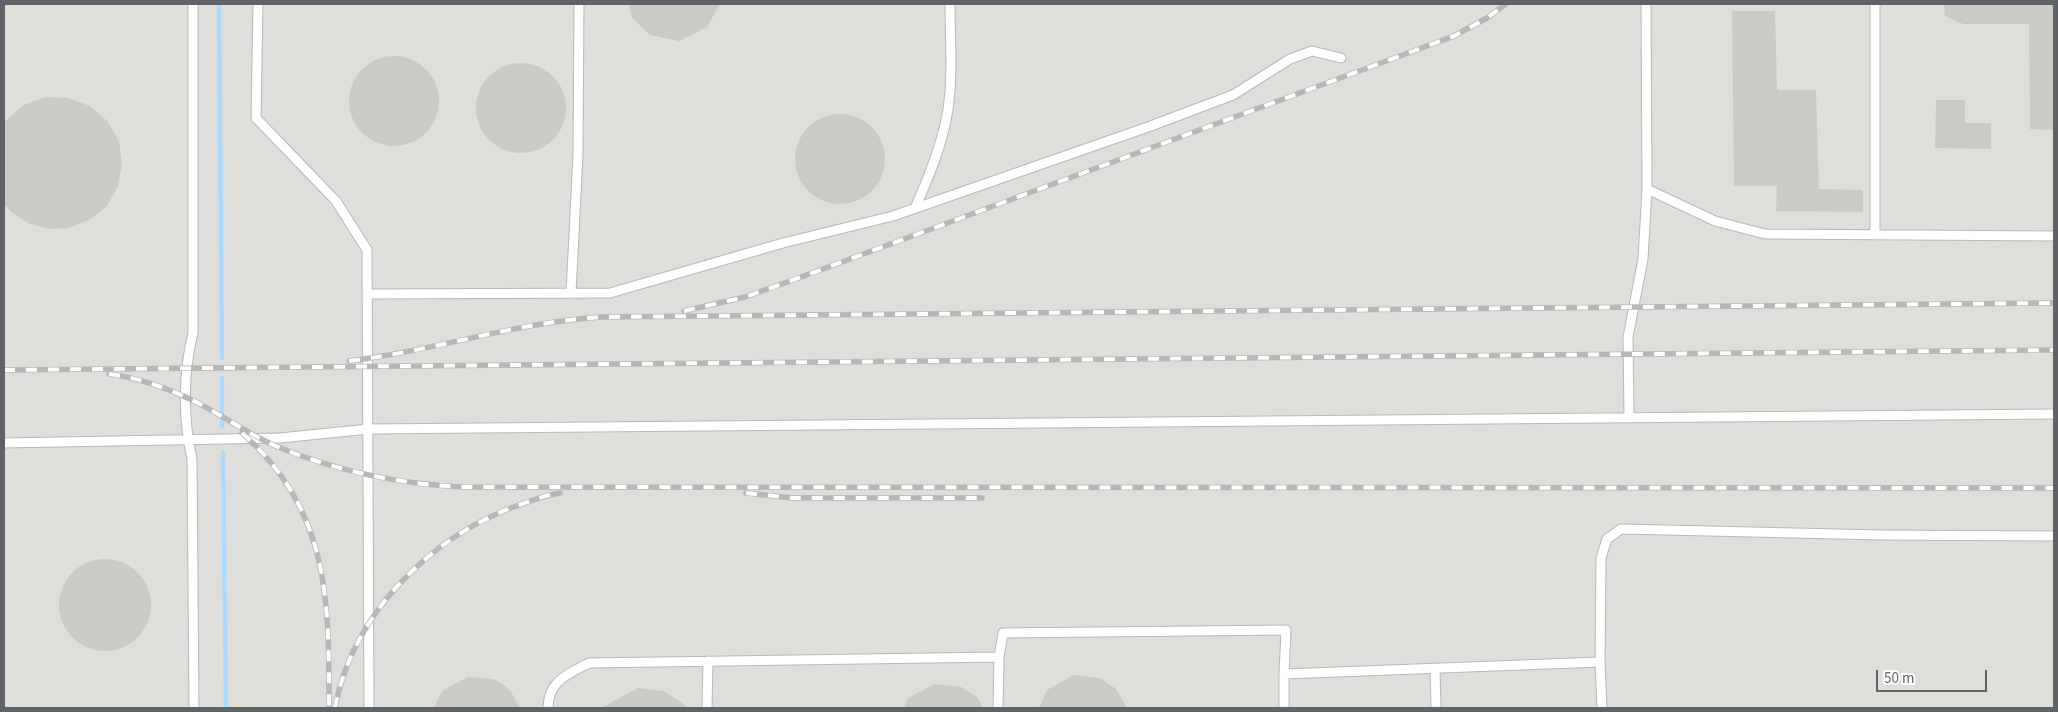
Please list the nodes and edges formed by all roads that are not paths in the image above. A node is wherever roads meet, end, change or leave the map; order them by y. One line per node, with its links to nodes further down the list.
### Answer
1 (193, 4): 17 (lane)
2 (258, 4): 13 (lane)
3 (579, 4): 12 (lane)
4 (950, 4): 9 (lane)
5 (1646, 4): 8 (lane)
6 (1876, 4): 10 (lane)
7 (1341, 58): 9 (lane)
8 (1648, 189): 10 (lane); 15 (lane)
9 (915, 208): 12 (lane)
10 (1874, 234): 11 (lane)
11 (2054, 236)
12 (571, 293): 13 (lane)
13 (368, 294): 16 (lane)
14 (2054, 414): 15 (lane)
15 (1629, 417): 16 (lane)
16 (369, 429): 17 (lane); 26 (lane)
17 (188, 439): 18 (lane); 25 (lane)
18 (4, 443)
19 (2054, 536): 22 (lane)
20 (999, 657): 21 (lane); 24 (lane); 29 (lane)
21 (708, 661): 27 (lane); 28 (lane)
22 (1600, 662): 23 (lane); 32 (lane)
23 (1435, 669): 24 (lane); 31 (lane)
24 (1284, 674): 30 (lane)
25 (194, 708)
26 (369, 708)
27 (548, 708)
28 (708, 708)
29 (998, 708)
30 (1284, 708)
31 (1436, 708)
32 (1602, 708)

